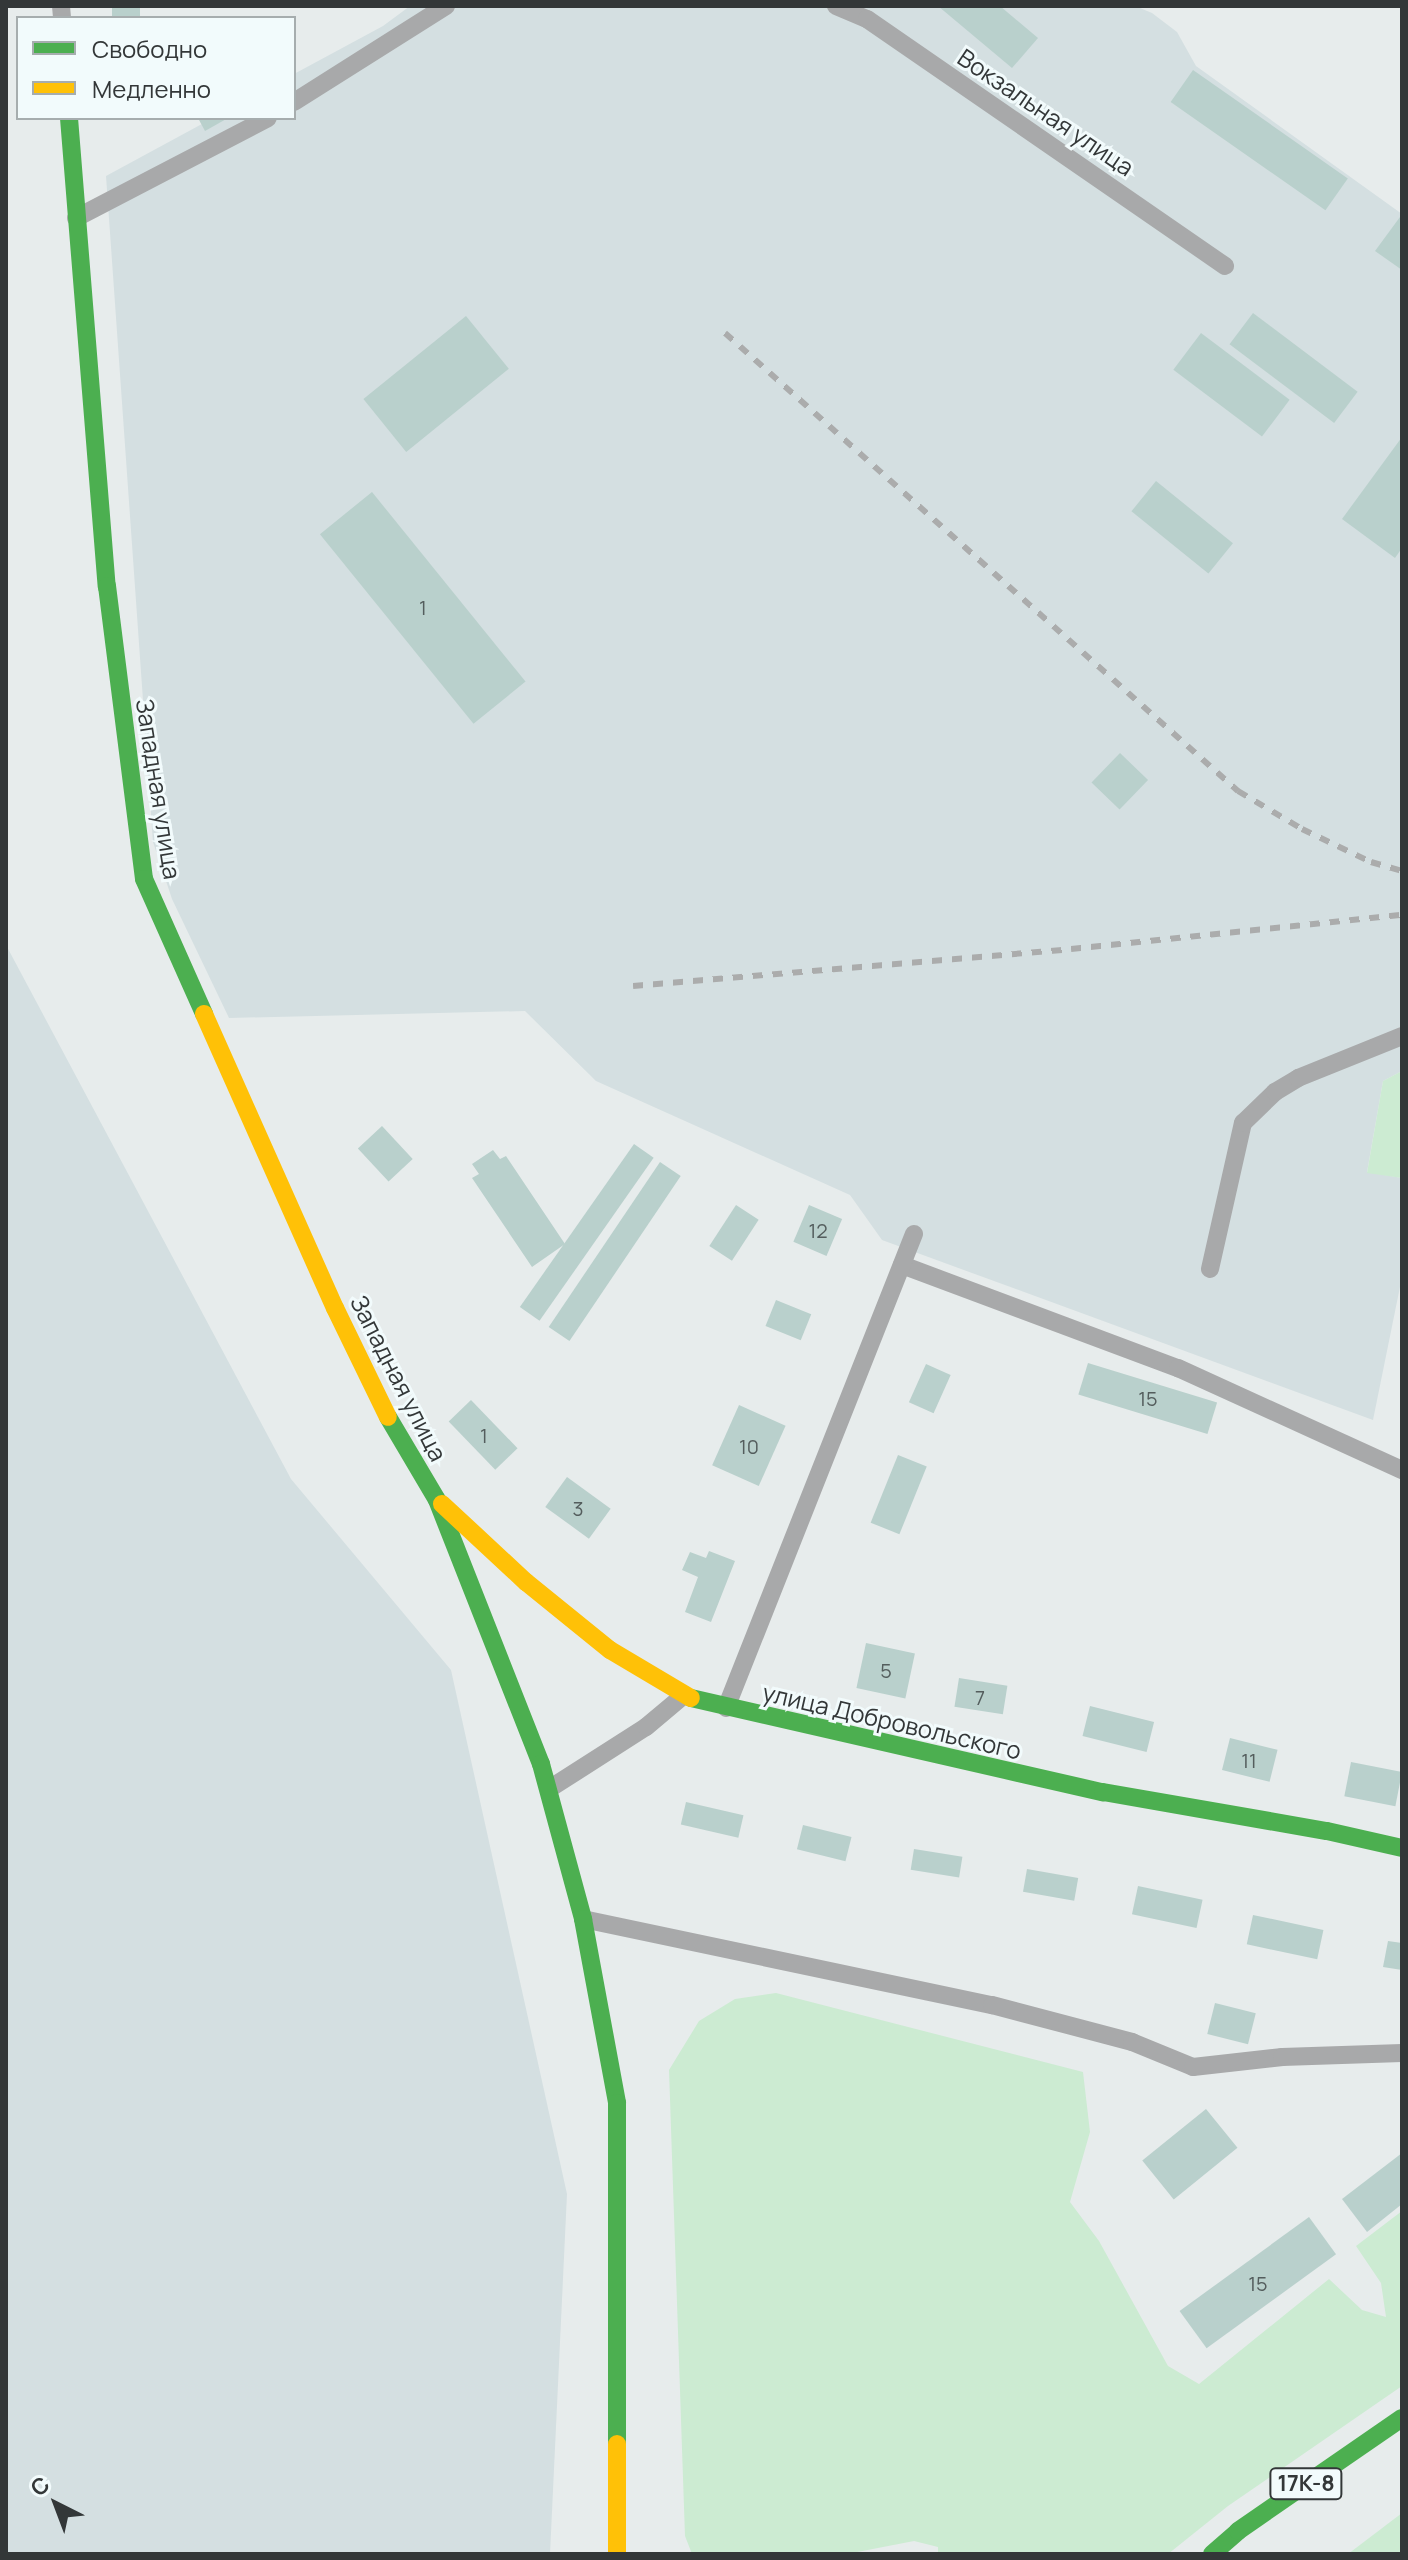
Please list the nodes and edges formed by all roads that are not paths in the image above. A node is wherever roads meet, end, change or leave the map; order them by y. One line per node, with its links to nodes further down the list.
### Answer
1 (446, 6): 3 (street)
2 (836, 6): 7 (street, Вокзальная улица)
3 (296, 101)
4 (69, 120): 6 (street, Западная улица)
5 (264, 120): 6 (street)
6 (76, 218): 13 (street, Западная улица)
7 (1225, 266)
8 (1402, 1036): 11 (street)
9 (914, 1234): 10 (street)
10 (902, 1265): 12 (street); 15 (street)
11 (1210, 1269)
12 (1402, 1470)
13 (437, 1500): 14 (street, улица Добровольского); 16 (street)
14 (683, 1696): 15 (street, улица Добровольского); 16 (street)
15 (726, 1708): 17 (street, улица Добровольского)
16 (549, 1789): 18 (street)
17 (1402, 1848)
18 (583, 1919): 19 (street); 21 (street)
19 (1402, 2053)
20 (1402, 2418): 22 (street, 17К-8)
21 (617, 2554)
22 (1212, 2554)

